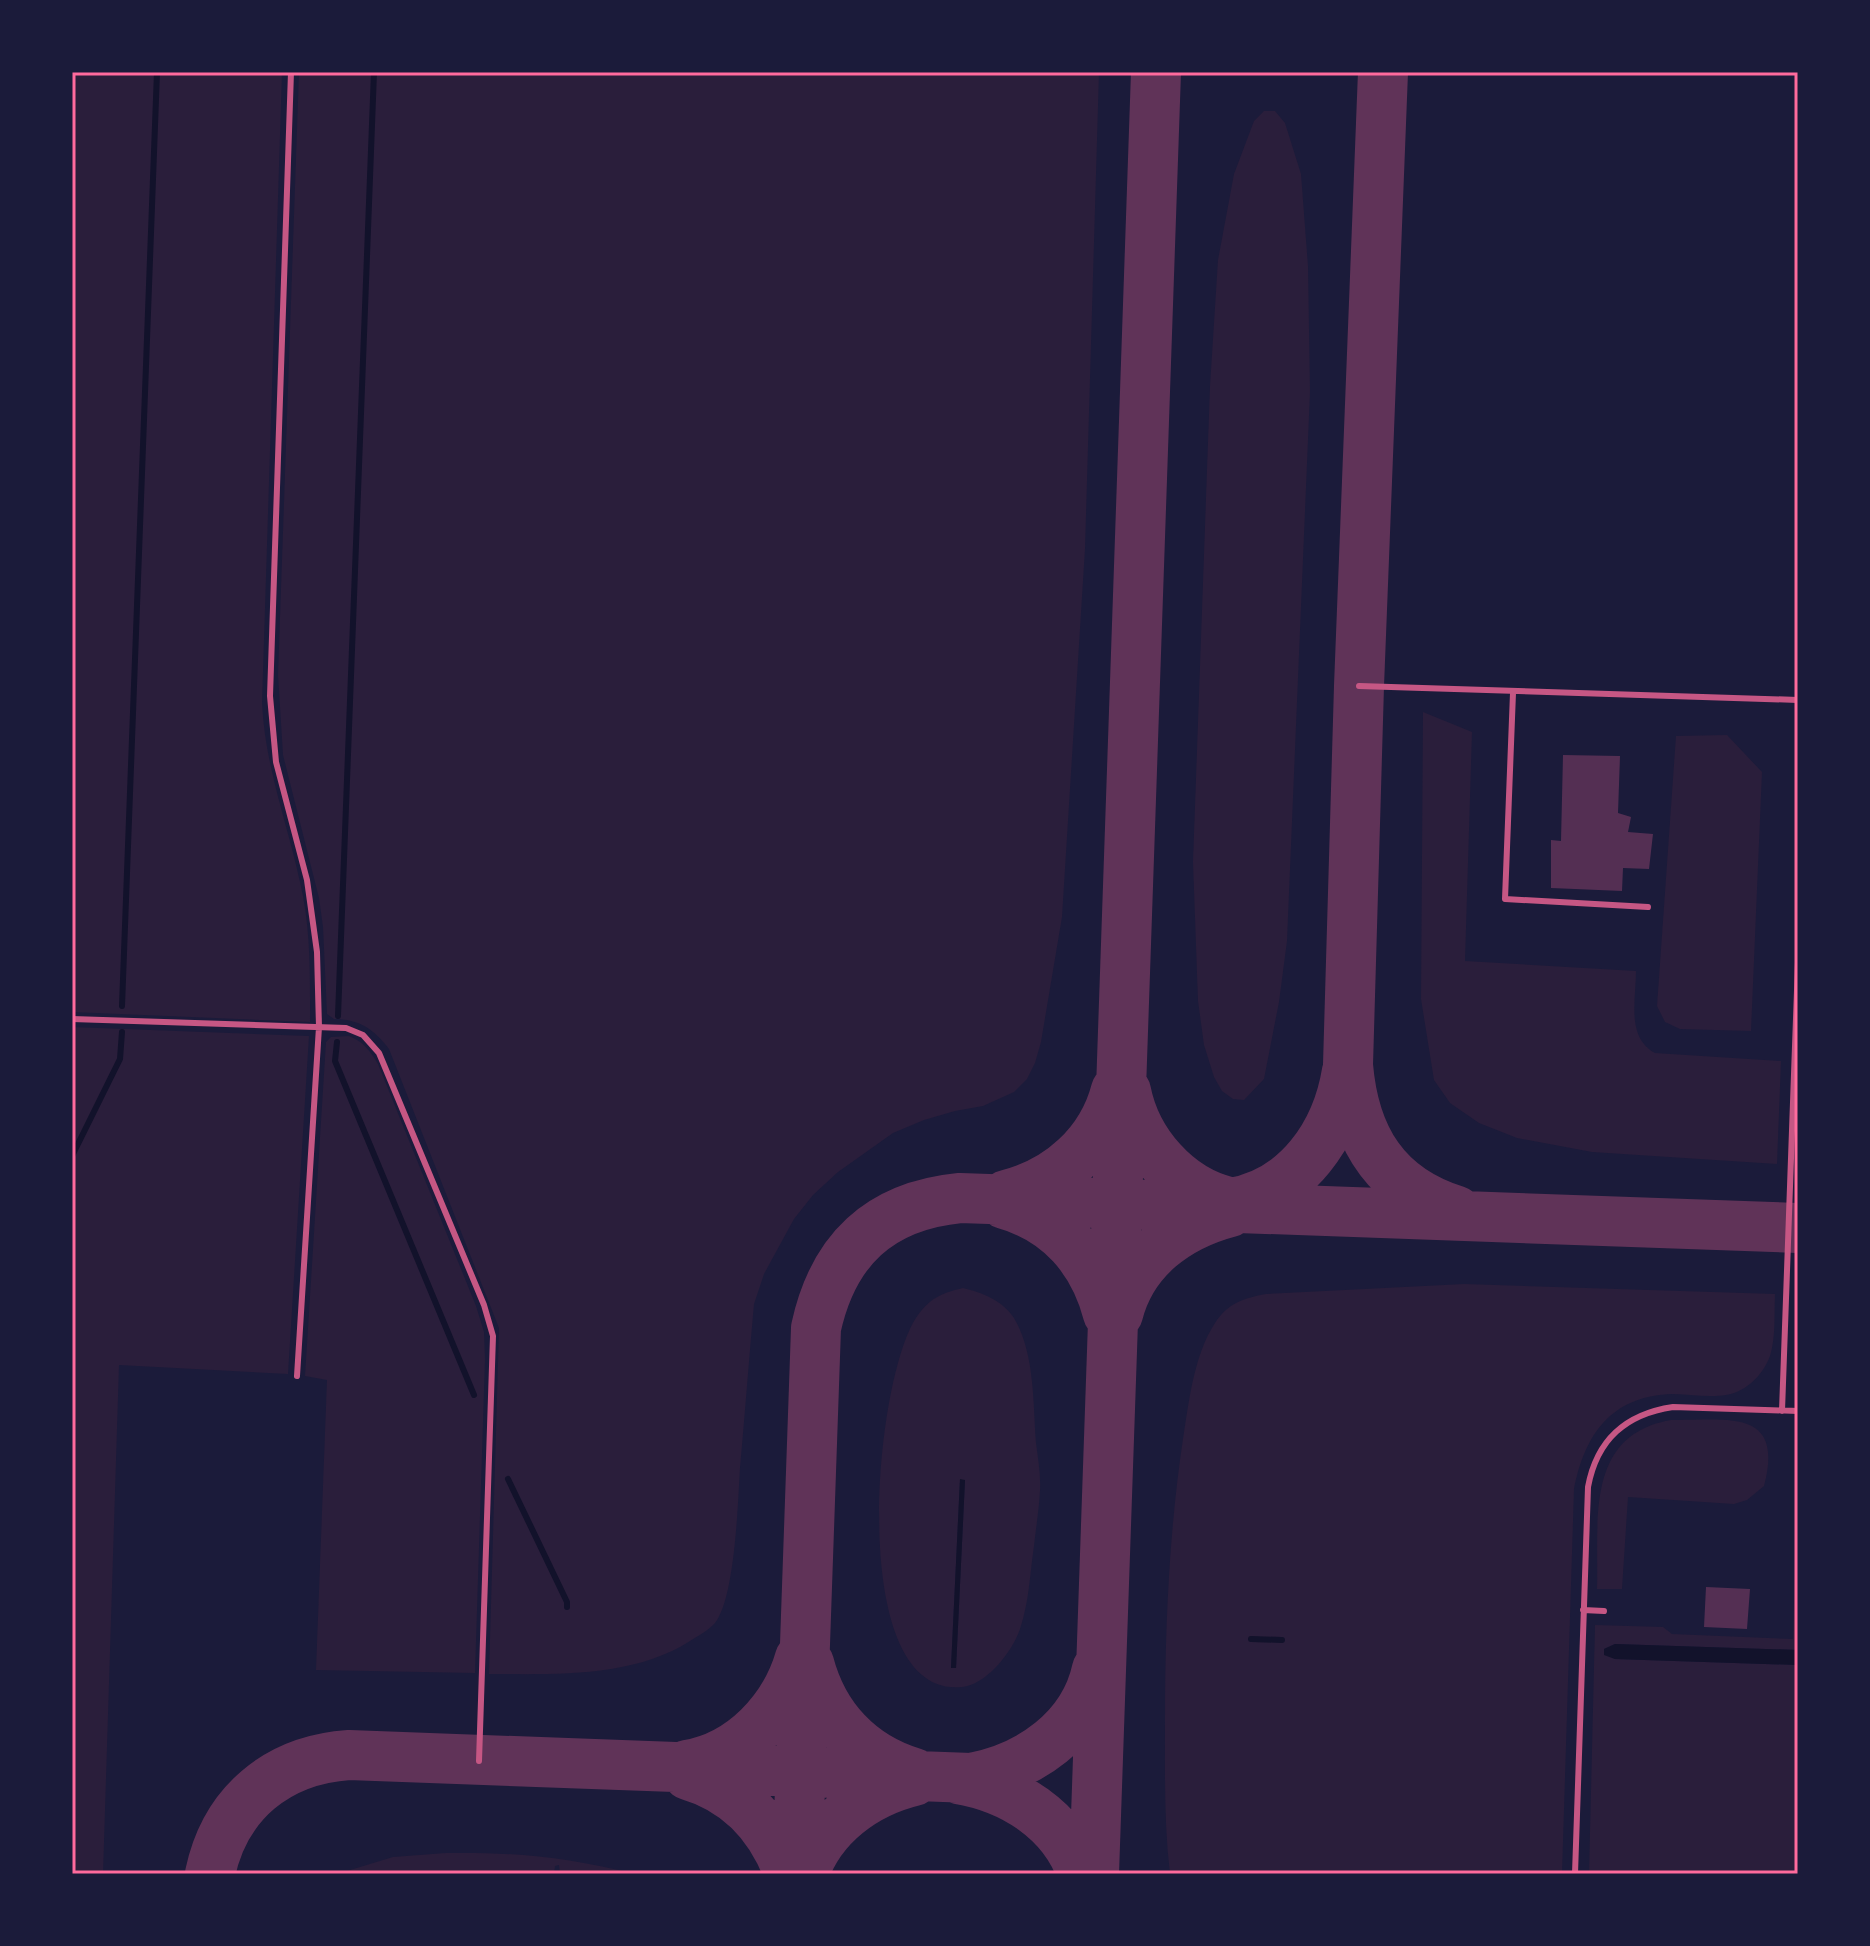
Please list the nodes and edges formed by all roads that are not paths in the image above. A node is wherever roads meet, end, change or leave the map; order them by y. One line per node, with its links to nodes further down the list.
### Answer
1 (291, 72): 8 (lane)
2 (1359, 686): 3 (lane)
3 (1513, 693): 4 (lane); 5 (lane)
4 (1798, 700)
5 (1648, 907)
6 (1798, 962): 10 (lane)
7 (72, 1019): 8 (lane)
8 (319, 1027): 9 (lane); 14 (lane)
9 (297, 1376)
10 (1782, 1411): 11 (lane); 12 (lane)
11 (1798, 1411)
12 (1583, 1610): 13 (lane); 15 (lane)
13 (1604, 1611)
14 (479, 1761)
15 (1575, 1874)

